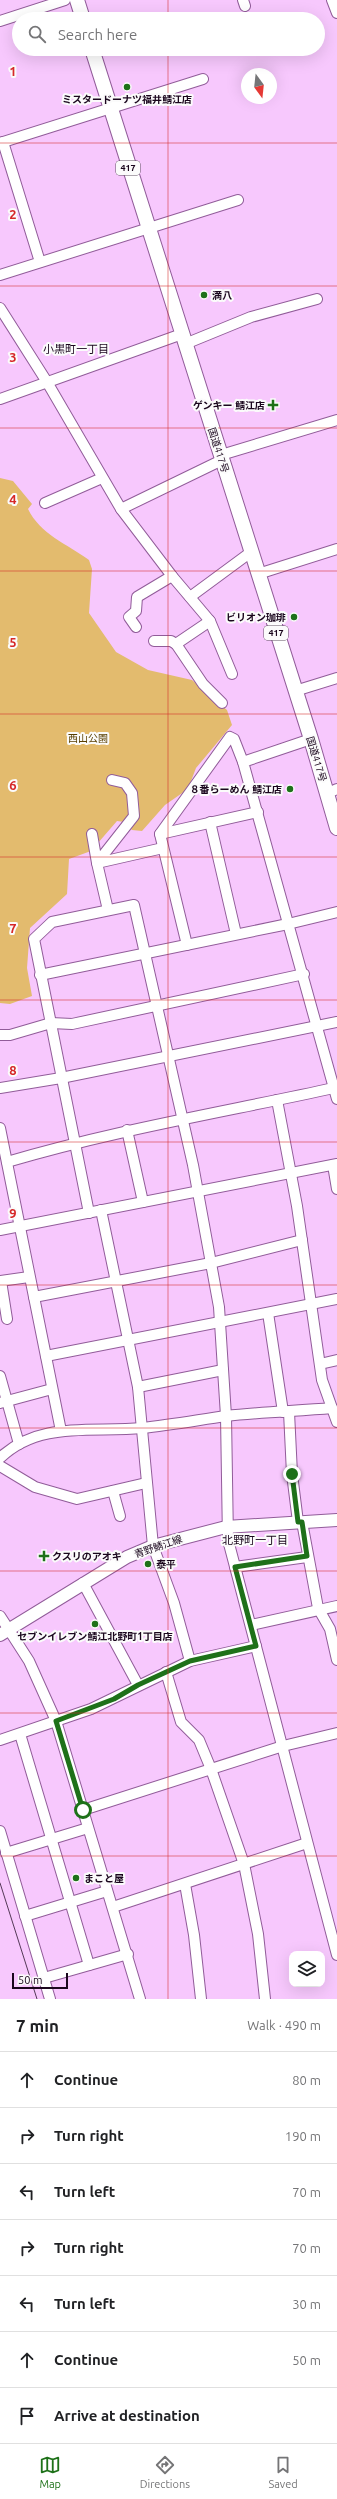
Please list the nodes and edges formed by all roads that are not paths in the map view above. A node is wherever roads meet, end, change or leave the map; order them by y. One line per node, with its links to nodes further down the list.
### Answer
1 (65, 0): 4 (street)
2 (77, 0): 5 (highway)
3 (332, 0): 6 (street)
4 (28, 12)
5 (80, 12)
6 (337, 13)
7 (12, 17): 8 (street)
8 (0, 21)
9 (94, 56): 11 (highway, 国道417号 / 417)
10 (202, 79): 11 (street)
11 (109, 108): 12 (street); 14 (highway, 国道417号 / 417)
12 (2, 143): 15 (street)
13 (238, 200): 14 (street)
14 (148, 228): 15 (street); 19 (highway, 国道417号 / 417)
15 (40, 262): 16 (street)
16 (0, 275)
17 (317, 298): 19 (street)
18 (0, 308): 20 (street)
19 (183, 339): 20 (street); 23 (highway, 国道417号 / 417)
20 (47, 382): 21 (street); 24 (street)
21 (0, 399)
22 (337, 420): 23 (street)
23 (222, 458): 26 (street); 28 (highway, 国道417号 / 417)
24 (102, 478): 25 (street); 26 (street)
25 (45, 503)
26 (121, 509): 30 (street)
27 (337, 549): 29 (street)
28 (251, 552): 29 (highway, 国道417号 / 417); 31 (street)
29 (258, 574): 38 (highway, 国道417号 / 417)
30 (172, 576): 31 (street); 33 (street)
31 (190, 597): 32 (street)
32 (210, 622): 35 (street); 36 (street)
33 (136, 627)
34 (154, 641): 35 (street)
35 (176, 644): 39 (street)
36 (232, 674)
37 (337, 678): 38 (street)
38 (296, 691): 40 (highway, 国道417号 / 417)
39 (222, 703)
40 (311, 739): 41 (street); 43 (highway, 国道417号 / 417)
41 (243, 762): 44 (street); 48 (street)
42 (112, 780): 50 (street)
43 (332, 791): 46 (highway, 国道417号 / 417)
44 (258, 812): 45 (street); 53 (street)
45 (210, 822): 48 (street); 54 (street)
46 (337, 828)
47 (92, 834): 50 (street)
48 (160, 834): 49 (street)
49 (163, 848): 50 (street); 55 (street)
50 (97, 863): 51 (street)
51 (108, 910): 56 (street); 58 (street)
52 (337, 912): 53 (street)
53 (288, 924): 54 (street); 57 (street)
54 (236, 934): 55 (street)
55 (187, 945): 56 (street)
56 (144, 954): 58 (street); 59 (street)
57 (304, 974): 59 (street); 62 (street)
58 (40, 975): 61 (street)
59 (157, 1005): 61 (street); 64 (street)
60 (337, 1022): 62 (street)
61 (51, 1023): 63 (street); 65 (street)
62 (316, 1026): 64 (street); 67 (street)
63 (0, 1035)
64 (167, 1056): 65 (street); 70 (street)
65 (61, 1078): 66 (street); 73 (street)
66 (0, 1088)
67 (334, 1088): 68 (street); 69 (street)
68 (337, 1099)
69 (277, 1100): 70 (street); 76 (street)
70 (183, 1118): 72 (street); 78 (street)
71 (0, 1128): 75 (street)
72 (127, 1130): 73 (street); 79 (street)
73 (76, 1142): 75 (street); 81 (street)
74 (335, 1165): 76 (street); 77 (street)
75 (5, 1169): 82 (street)
76 (291, 1174): 78 (street); 84 (street)
77 (337, 1189)
78 (198, 1191): 79 (street); 85 (street)
79 (143, 1202): 80 (street)
80 (101, 1210): 81 (street); 87 (street)
81 (89, 1213): 82 (street)
82 (18, 1226): 83 (street); 86 (street)
83 (0, 1230)
84 (302, 1240): 85 (street); 91 (street)
85 (211, 1263): 87 (street); 94 (street)
86 (29, 1277): 88 (street); 89 (street)
87 (116, 1280): 89 (street); 95 (street)
88 (0, 1281): 93 (street)
89 (34, 1297): 96 (street)
90 (337, 1300): 91 (street)
91 (310, 1305): 92 (street); 98 (street)
92 (268, 1314): 94 (street); 105 (street)
93 (7, 1319)
94 (220, 1323): 95 (street); 99 (street)
95 (129, 1340): 96 (street); 101 (street)
96 (46, 1356): 102 (street)
97 (337, 1360): 98 (street)
98 (320, 1364): 104 (street)
99 (223, 1370): 101 (street); 106 (street)
100 (0, 1376): 103 (street)
101 (138, 1387): 108 (street)
102 (52, 1389): 103 (street); 109 (street)
103 (4, 1402): 110 (street)
104 (332, 1408): 105 (street); 107 (street)
105 (286, 1412): 106 (street); 117 (street)
106 (226, 1416): 108 (street); 118 (street)
107 (337, 1422)
108 (140, 1428): 109 (street); 113 (street)
109 (61, 1431): 110 (street)
110 (19, 1444): 111 (street)
111 (0, 1458)
112 (0, 1466): 114 (street)
113 (146, 1483): 114 (street); 119 (street)
114 (113, 1491): 115 (street)
115 (120, 1516)
116 (337, 1520): 117 (main road, 青野鯖江線)
117 (300, 1522): 118 (main road, 青野鯖江線); 120 (street)
118 (226, 1527): 119 (main road, 青野鯖江線); 121 (street)
119 (153, 1546): 122 (main road, 青野鯖江線); 130 (street)
120 (307, 1556): 121 (street); 124 (street)
121 (235, 1567): 126 (street)
122 (83, 1582): 127 (main road, 青野鯖江線); 132 (street)
123 (337, 1606): 124 (street)
124 (318, 1608): 126 (street); 129 (street)
125 (0, 1616): 127 (street)
126 (251, 1625): 128 (street)
127 (4, 1632): 133 (street)
128 (256, 1646): 130 (street); 137 (street)
129 (337, 1660)
130 (190, 1661): 131 (street)
131 (166, 1672): 132 (street); 138 (street)
132 (138, 1685): 133 (street)
133 (56, 1721): 135 (street); 139 (street)
134 (337, 1733): 137 (street)
135 (20, 1734): 136 (street); 142 (street)
136 (0, 1740)
137 (283, 1746): 138 (street); 143 (street)
138 (211, 1769): 139 (street); 145 (street)
139 (83, 1810): 140 (street)
140 (88, 1828): 142 (street); 147 (street)
141 (0, 1831): 144 (street)
142 (53, 1840): 144 (street); 148 (street)
143 (307, 1843): 145 (street); 151 (street)
144 (6, 1853): 150 (street)
145 (244, 1864): 146 (street); 159 (street)
146 (184, 1884): 149 (street); 158 (street)
147 (107, 1891): 148 (street); 149 (street)
148 (71, 1903): 150 (street); 154 (street)
149 (113, 1907): 152 (street)
150 (25, 1916): 155 (street)
151 (334, 1935): 153 (street)
152 (128, 1954): 154 (street); 157 (street)
153 (337, 1955)
154 (89, 1965): 155 (street)
155 (44, 1978): 156 (street)
156 (50, 1999)
157 (140, 1999)
158 (201, 1999)
159 (265, 1999)

